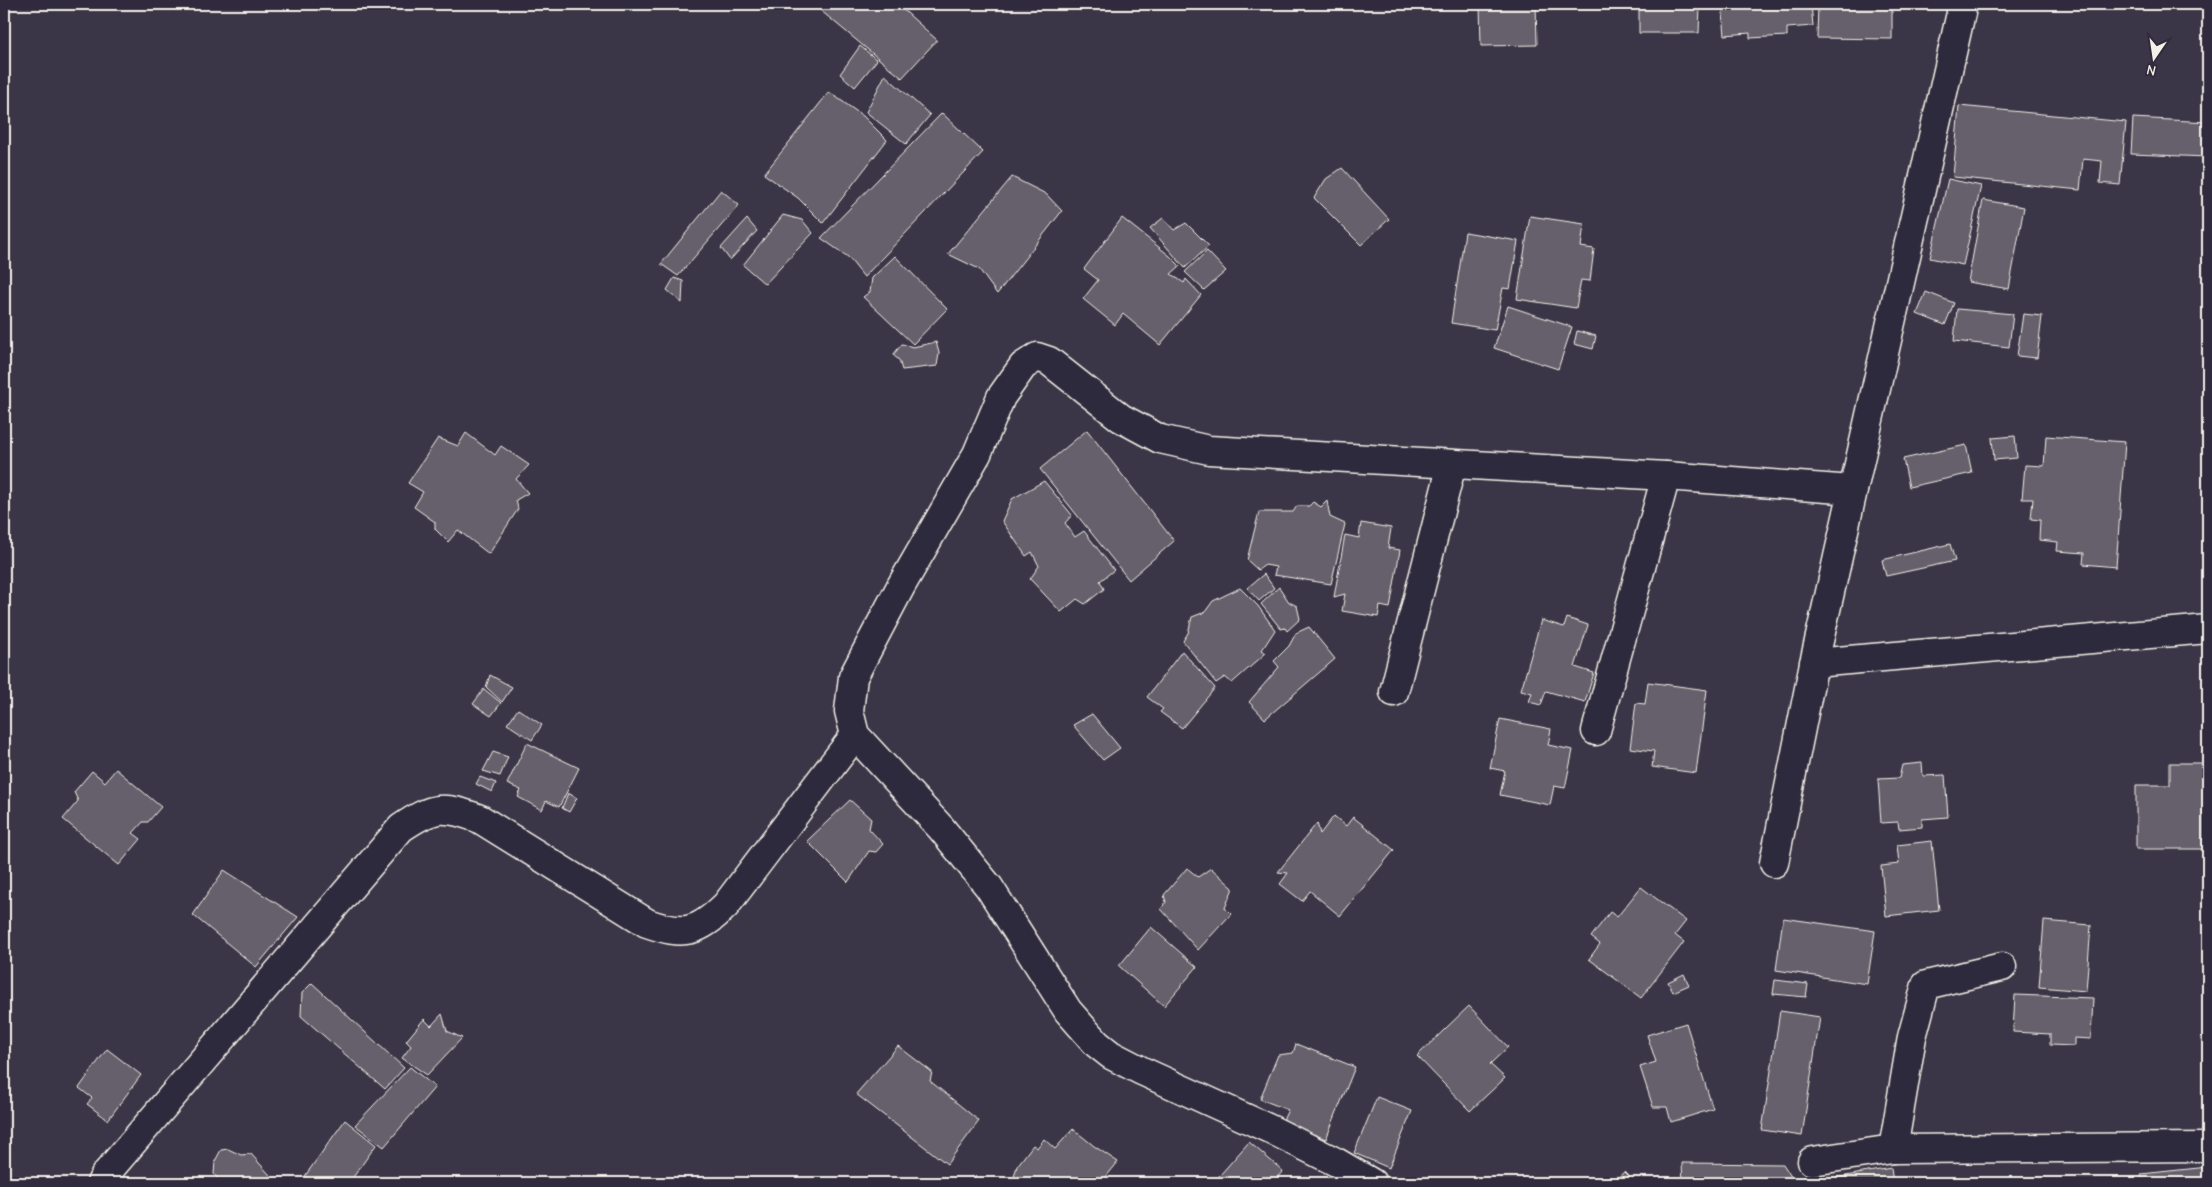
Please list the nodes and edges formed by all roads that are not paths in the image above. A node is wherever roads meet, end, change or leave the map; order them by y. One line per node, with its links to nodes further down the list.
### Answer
1 (1964, 4): 4 (street)
2 (1452, 464): 3 (street); 7 (street); 9 (street)
3 (1666, 476): 4 (street); 8 (street)
4 (1853, 490): 6 (street)
5 (2208, 629): 6 (street)
6 (1814, 663): 10 (street)
7 (1394, 692)
8 (1596, 731)
9 (855, 735): 15 (street); 16 (street)
10 (1774, 863)
11 (2002, 966): 13 (street)
12 (2208, 1147): 13 (street)
13 (1893, 1149): 14 (street)
14 (1812, 1161)
15 (101, 1183)
16 (1372, 1183)

